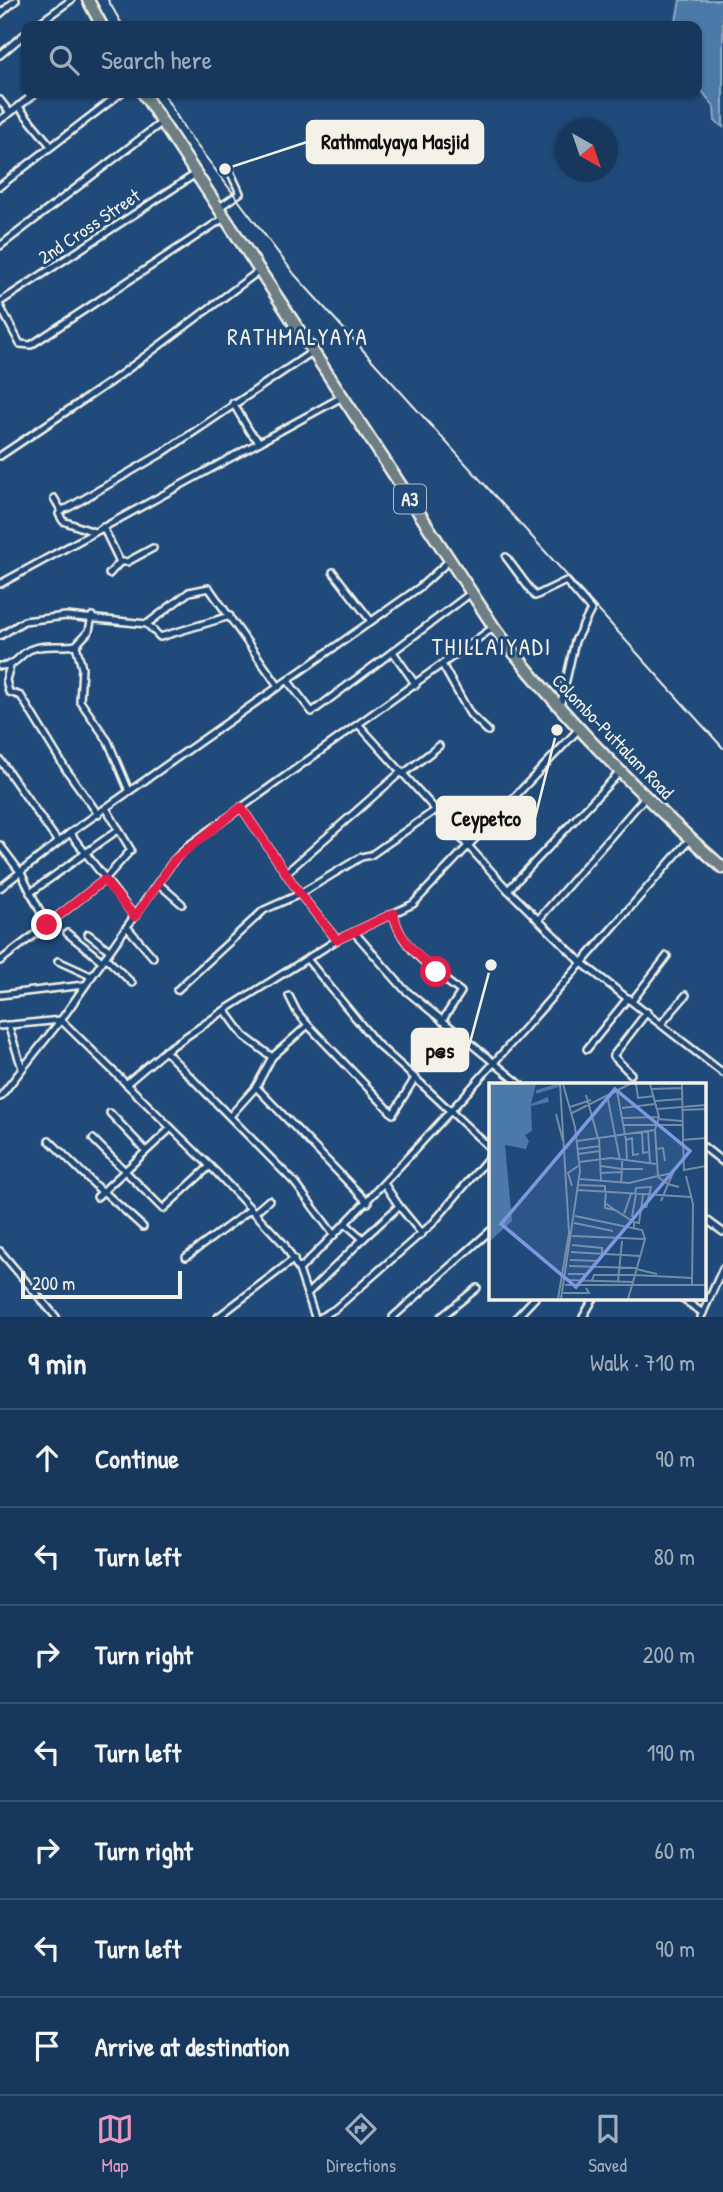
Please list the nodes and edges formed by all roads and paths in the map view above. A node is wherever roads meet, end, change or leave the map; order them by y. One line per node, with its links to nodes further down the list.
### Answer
1 (16, 0): 4 (street)
2 (71, 0): 5 (street)
3 (88, 0): 6 (highway)
4 (0, 14)
5 (42, 21)
6 (99, 21)
7 (21, 37): 8 (street)
8 (0, 55)
9 (29, 98): 13 (street)
10 (114, 98): 17 (street)
11 (145, 98): 16 (highway, Colombo-Puttalam Road / A3)
12 (0, 100): 14 (street)
13 (18, 106): 14 (street); 17 (street)
14 (10, 113): 15 (street)
15 (0, 120)
16 (161, 123): 19 (highway, Colombo-Puttalam Road / A3); 23 (street)
17 (51, 146): 20 (street)
18 (229, 169): 21 (street)
19 (194, 174): 21 (highway, Colombo-Puttalam Road / A3); 25 (street, 2nd Cross Street)
20 (0, 186)
21 (217, 209): 22 (highway, Colombo-Puttalam Road / A3)
22 (224, 218): 24 (highway, Colombo-Puttalam Road / A3); 25 (street)
23 (0, 246)
24 (260, 271): 26 (highway, Colombo-Puttalam Road / A3); 30 (street)
25 (0, 304)
26 (312, 352): 27 (highway, Colombo-Puttalam Road / A3); 28 (street)
27 (342, 397): 29 (street); 37 (highway, Colombo-Puttalam Road / A3)
28 (233, 403): 29 (street); 32 (street)
29 (260, 442): 33 (street)
30 (0, 456)
31 (54, 499): 32 (street)
32 (63, 510): 34 (street)
33 (103, 527): 34 (street); 38 (street)
34 (94, 532): 41 (street)
35 (153, 548): 38 (street)
36 (506, 557): 57 (street)
37 (450, 561): 42 (highway, Colombo-Puttalam Road / A3); 45 (street)
38 (120, 562): 40 (street)
39 (333, 572): 45 (street)
40 (108, 574)
41 (0, 584)
42 (471, 593): 47 (highway, Colombo-Puttalam Road / A3); 50 (street)
43 (92, 616): 46 (street); 48 (street); 49 (street)
44 (230, 616): 46 (street); 46 (street); 56 (street)
45 (371, 621): 54 (street)
46 (147, 624)
47 (495, 627): 53 (street); 57 (highway, Colombo-Puttalam Road / A3)
48 (0, 636)
49 (76, 645): 52 (street); 65 (street)
50 (393, 652): 54 (street); 55 (street)
51 (0, 666): 52 (street)
52 (10, 666): 70 (street)
53 (443, 666): 55 (street); 60 (street)
54 (288, 681): 56 (street)
55 (416, 685): 58 (street)
56 (279, 687): 65 (street)
57 (560, 707): 59 (highway, Colombo-Puttalam Road / A3)
58 (359, 725): 64 (street); 67 (street)
59 (579, 728): 63 (highway, Colombo-Puttalam Road / A3); 76 (street)
60 (488, 731)
61 (439, 746): 64 (street)
62 (0, 760): 74 (street)
63 (621, 771): 66 (highway, Colombo-Puttalam Road / A3); 84 (street)
64 (402, 773): 69 (street); 80 (street)
65 (129, 791): 68 (street)
66 (646, 796): 73 (highway, Colombo-Puttalam Road / A3); 91 (street)
67 (241, 807): 80 (street); 83 (street)
68 (106, 808): 70 (street); 71 (street)
69 (434, 811): 76 (street); 86 (street)
70 (98, 814): 72 (street)
71 (119, 829): 77 (street); 81 (street)
72 (69, 833): 74 (street); 77 (street)
73 (690, 839): 78 (highway, Colombo-Puttalam Road / A3); 105 (street)
74 (58, 842): 79 (street)
75 (0, 845): 79 (street)
76 (467, 846): 84 (street); 89 (street)
77 (86, 855): 81 (street); 85 (street)
78 (723, 868)
79 (21, 873): 82 (street); 85 (street)
80 (286, 873): 86 (street)
81 (104, 880): 90 (street); 92 (street)
82 (1, 884)
83 (159, 884): 88 (street); 90 (street)
84 (508, 890): 91 (street)
85 (30, 893): 92 (street)
86 (300, 894): 97 (street); 109 (street)
87 (639, 898): 105 (street)
88 (182, 904)
89 (394, 913): 96 (street); 117 (street)
90 (135, 917): 93 (street)
91 (538, 920): 105 (street)
92 (47, 925): 103 (street)
93 (127, 927): 98 (street); 100 (street)
94 (67, 933): 101 (street)
95 (88, 933): 98 (street)
96 (355, 933): 97 (street); 117 (street)
97 (337, 940): 102 (street)
98 (109, 950): 101 (street)
99 (667, 956): 113 (street)
100 (153, 957)
101 (103, 959): 106 (street); 107 (street)
102 (307, 959): 114 (street); 129 (street)
103 (0, 961)
104 (58, 961): 106 (street)
105 (582, 963): 113 (street); 125 (street)
106 (91, 976): 108 (street)
107 (132, 983)
108 (84, 985): 110 (street); 116 (street)
109 (177, 990)
110 (0, 995)
111 (686, 995): 118 (street)
112 (289, 996): 120 (street)
113 (630, 999): 115 (street); 122 (street)
114 (225, 1010): 123 (street); 124 (street)
115 (648, 1012): 118 (street); 128 (street)
116 (61, 1020): 119 (street); 126 (street); 131 (street)
117 (442, 1021): 125 (street)
118 (662, 1023): 127 (street)
119 (8, 1025): 121 (street); 126 (street)
120 (308, 1025): 124 (street); 129 (street)
121 (0, 1026)
122 (587, 1049)
123 (165, 1051): 131 (street); 136 (street)
124 (272, 1057): 132 (street)
125 (494, 1063): 130 (street); 135 (street)
126 (22, 1068): 133 (street)
127 (723, 1073)
128 (631, 1074)
129 (415, 1078): 135 (street)
130 (519, 1083)
131 (126, 1084): 137 (street)
132 (256, 1087): 136 (street); 150 (street)
133 (0, 1097)
134 (110, 1113): 142 (street)
135 (452, 1113): 140 (street); 147 (street)
136 (231, 1115): 159 (street)
137 (171, 1128): 142 (street); 145 (street)
138 (93, 1139): 146 (street)
139 (49, 1140): 148 (street)
140 (489, 1147)
141 (706, 1149): 144 (street)
142 (146, 1151): 146 (street)
143 (489, 1157): 158 (street)
144 (723, 1162)
145 (210, 1166): 146 (street); 152 (street)
146 (124, 1171): 148 (street)
147 (385, 1185): 150 (street); 151 (street)
148 (101, 1193): 155 (street)
149 (269, 1200): 152 (street)
150 (368, 1203): 154 (street)
151 (399, 1206): 158 (street); 160 (street)
152 (253, 1211): 162 (street); 163 (street)
153 (706, 1219): 157 (street)
154 (346, 1224): 159 (street); 160 (street)
155 (143, 1227)
156 (489, 1232): 176 (street)
157 (723, 1232)
158 (422, 1234): 175 (street)
159 (334, 1235): 165 (street)
160 (362, 1239): 167 (street)
161 (0, 1251): 172 (street)
162 (186, 1257)
163 (294, 1259): 165 (street); 173 (street)
164 (723, 1268): 171 (street)
165 (299, 1270): 167 (street)
166 (477, 1289): 177 (street)
167 (307, 1294): 174 (street)
168 (533, 1300): 178 (street)
169 (593, 1300): 179 (street)
170 (683, 1300): 171 (street)
171 (702, 1315)
172 (56, 1317)
173 (218, 1317)
174 (315, 1317)
175 (321, 1317)
176 (393, 1317)
177 (441, 1317)
178 (517, 1317)
179 (583, 1317)

